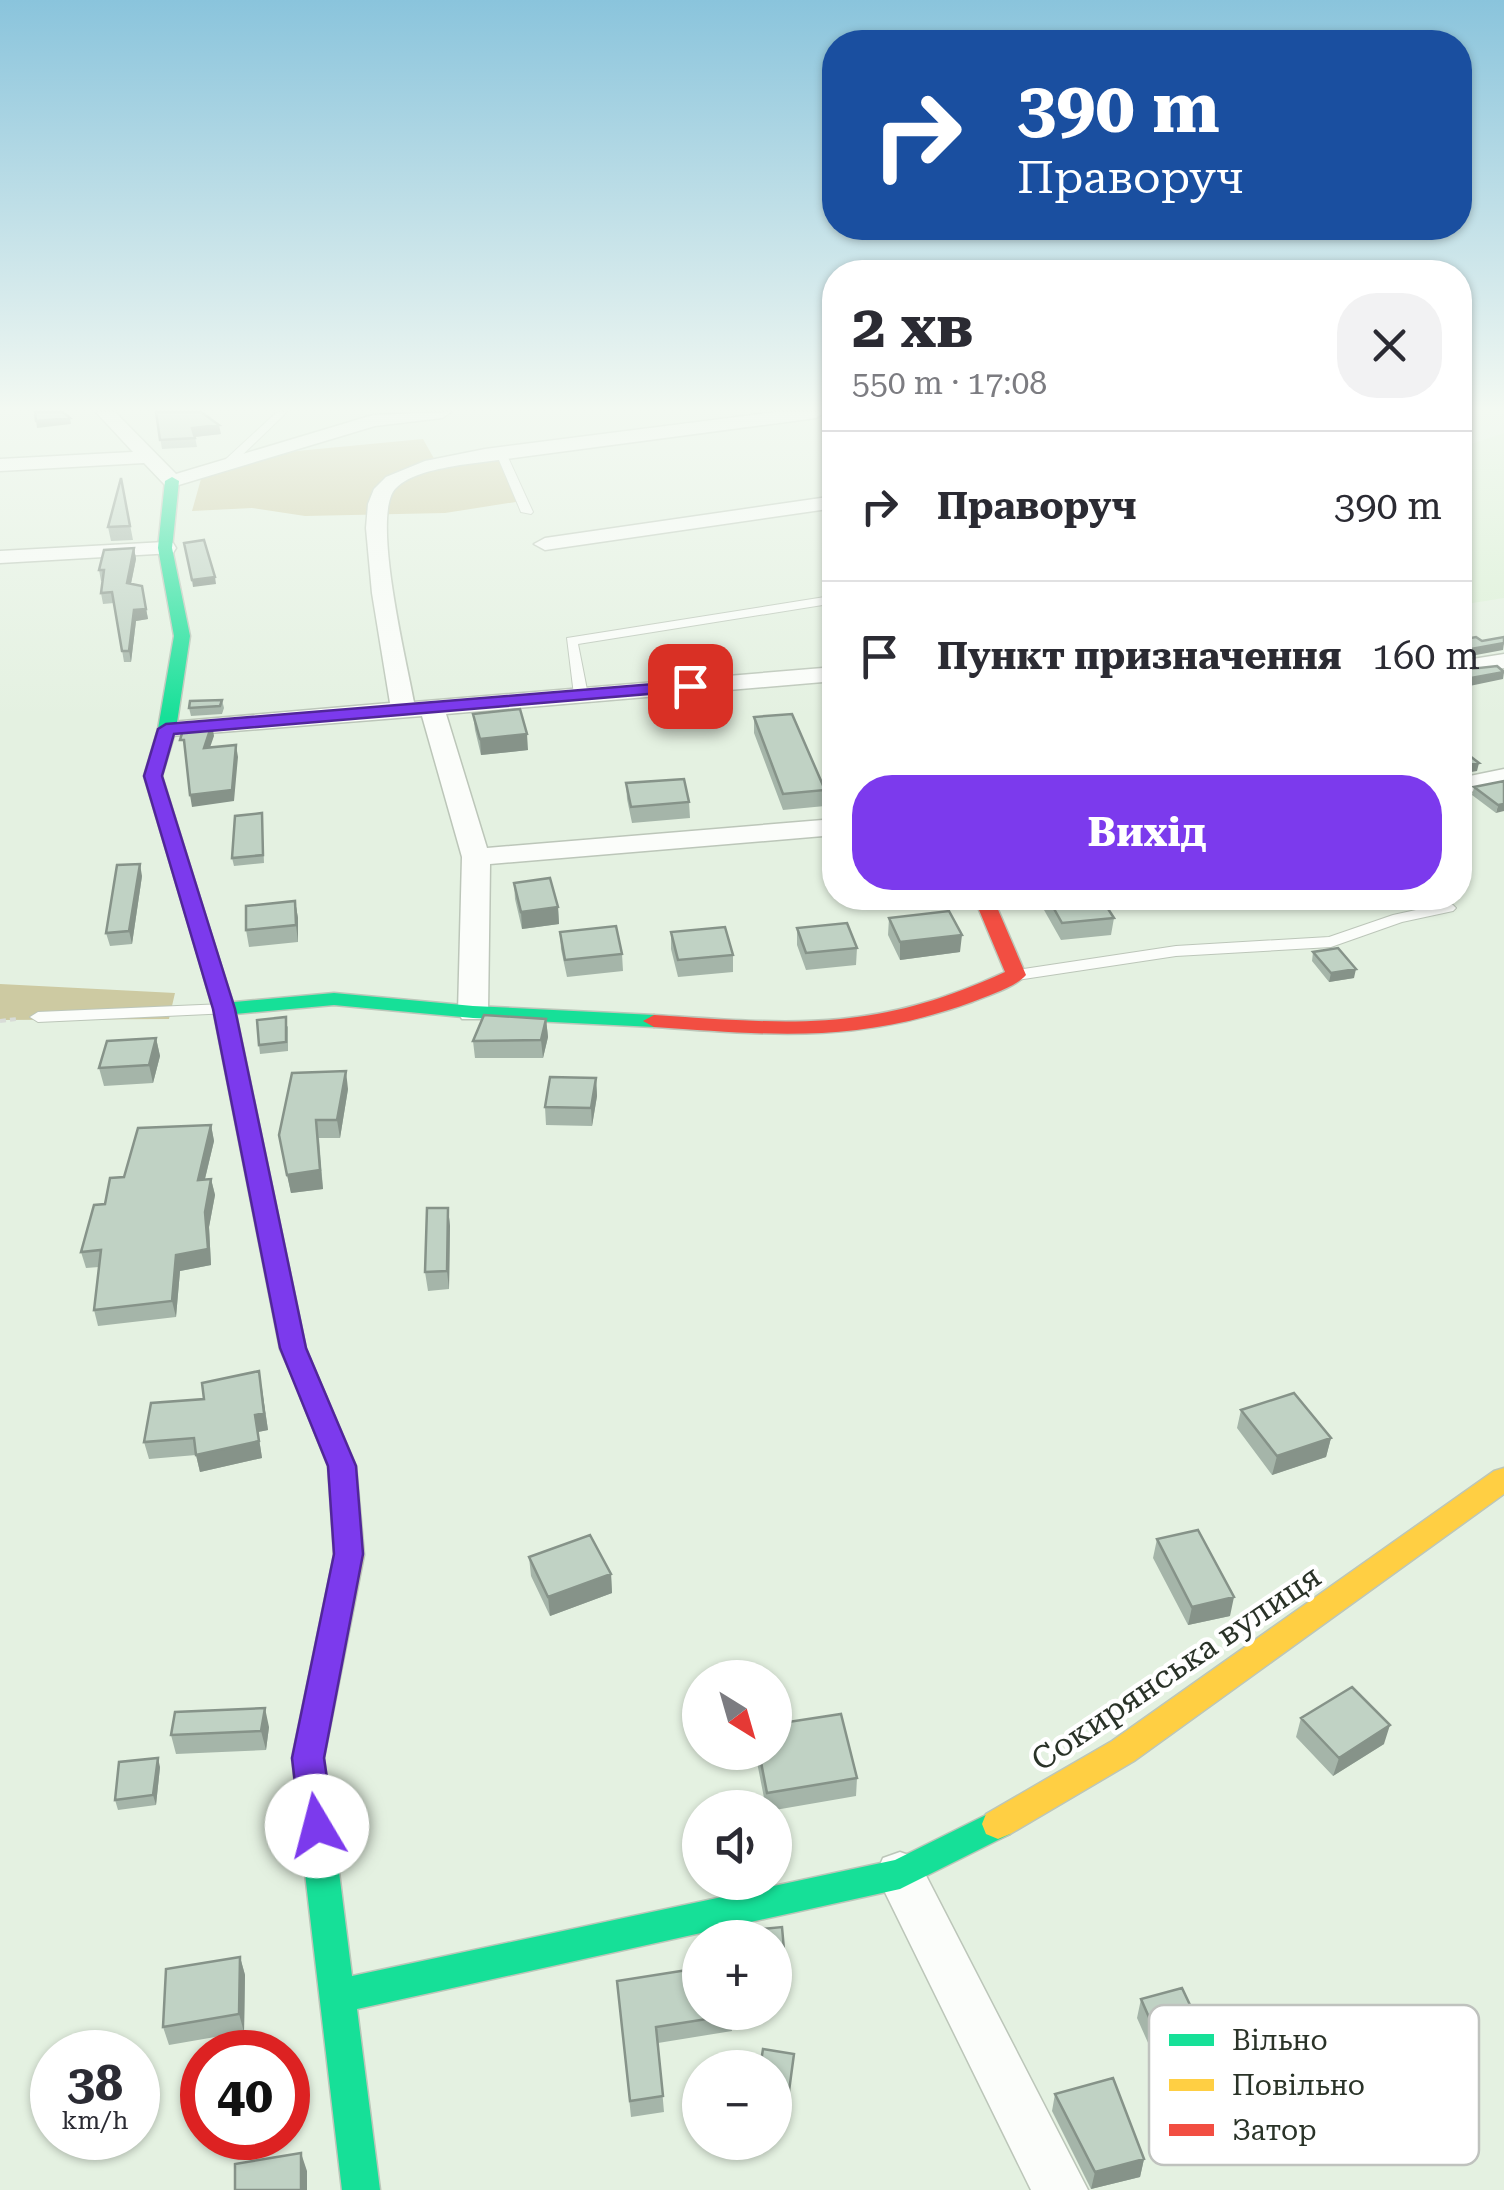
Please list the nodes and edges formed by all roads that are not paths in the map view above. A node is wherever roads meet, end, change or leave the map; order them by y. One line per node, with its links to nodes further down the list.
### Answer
1 (169, 514): 5 (street)
2 (376, 514): 12 (street)
3 (751, 514): 4 (street)
4 (546, 544)
5 (165, 548): 6 (street); 13 (street)
6 (0, 557)
7 (822, 601): 11 (lane)
8 (1504, 661): 9 (street)
9 (1472, 666)
10 (822, 675): 11 (street)
11 (581, 695): 12 (street)
12 (417, 707): 13 (street); 17 (street)
13 (166, 729): 21 (street)
14 (1504, 777): 15 (street)
15 (1472, 784)
16 (822, 828): 17 (street)
17 (476, 857): 22 (street)
18 (988, 910): 20 (street)
19 (1438, 910): 20 (lane)
20 (1016, 975): 22 (street)
21 (224, 1009): 22 (street); 23 (lane); 26 (street)
22 (473, 1012)
23 (38, 1017)
24 (1504, 1479): 25 (street, Сокирянська вулиця)
25 (900, 1874): 26 (street, Сокирянська вулиця); 28 (street)
26 (340, 1996): 27 (street)
27 (361, 2190)
28 (1060, 2190)

